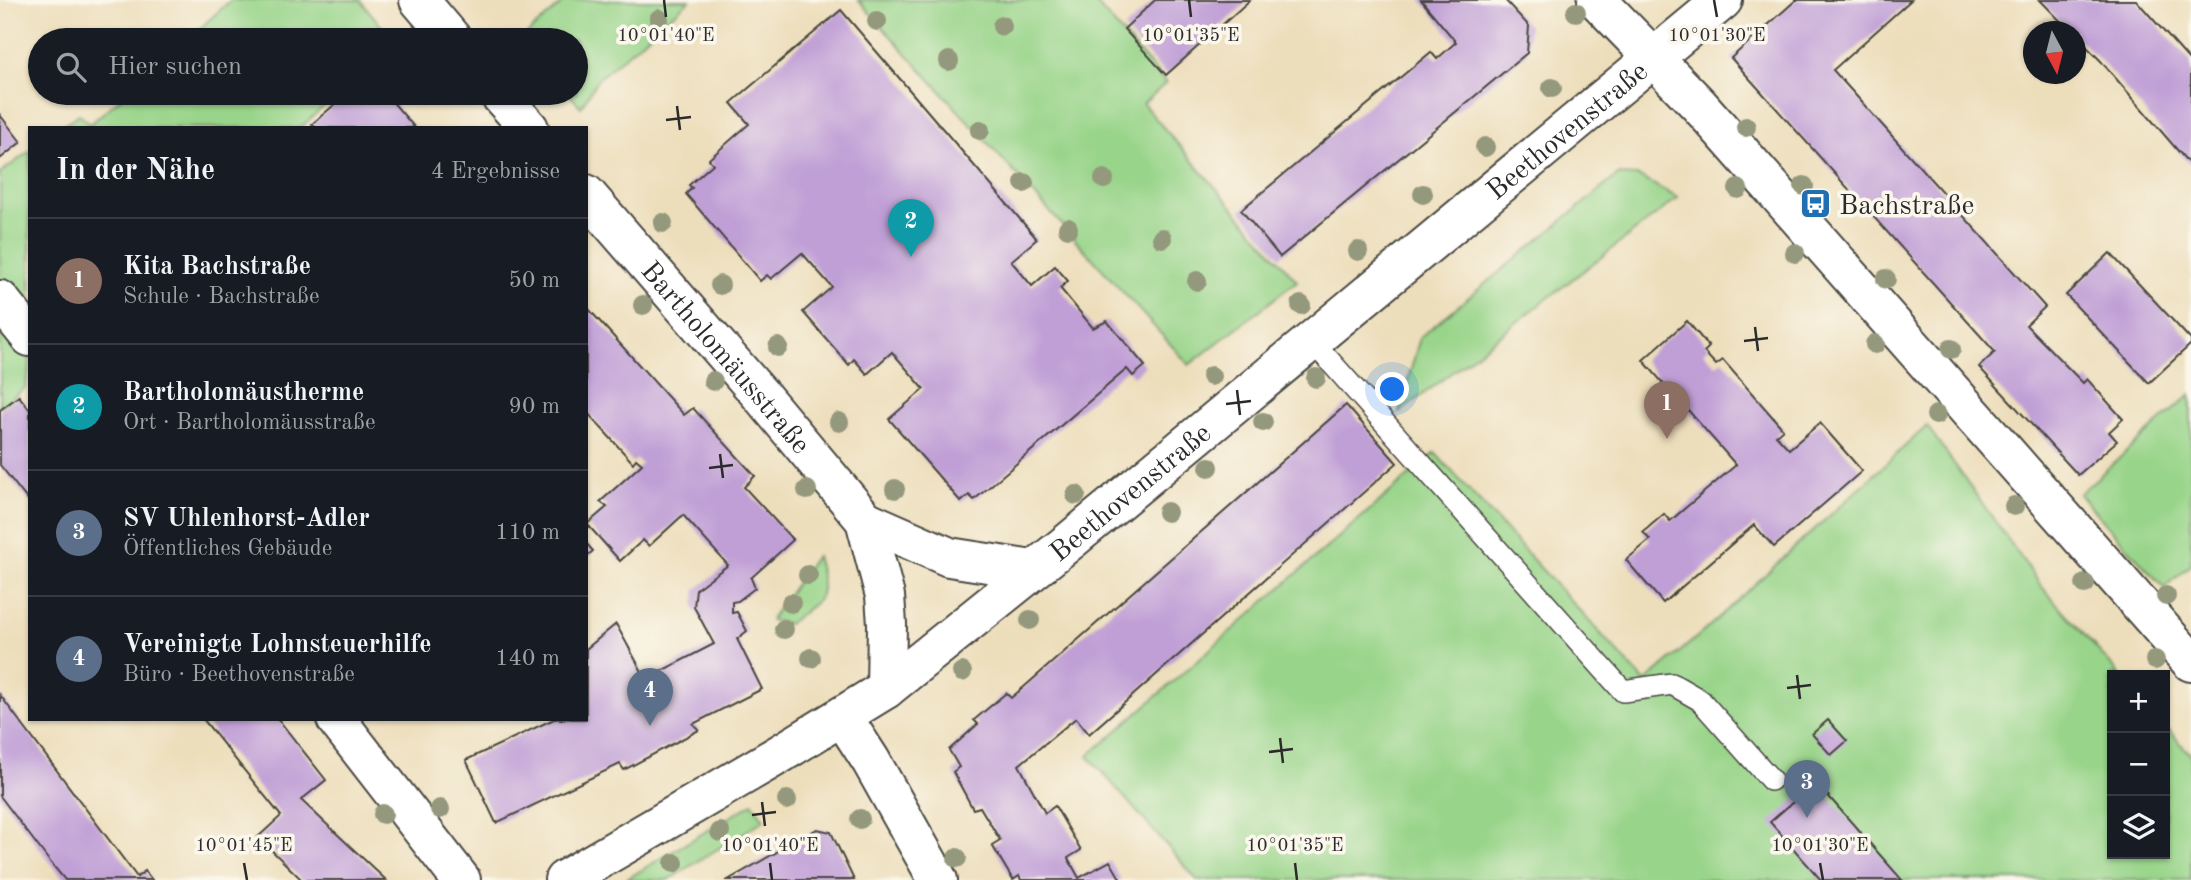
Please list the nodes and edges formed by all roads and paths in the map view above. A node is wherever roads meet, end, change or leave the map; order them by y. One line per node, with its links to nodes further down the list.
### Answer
1 (419, 0): 4 (street)
2 (1597, 0): 5 (street)
3 (1723, 0): 5 (street, Beethovenstraße)
4 (443, 28)
5 (1653, 57): 11 (street, Beethovenstraße); 14 (street)
6 (508, 105): 7 (street)
7 (526, 126)
8 (588, 196): 12 (street, Bartholomäusstraße)
9 (0, 300): 10 (street)
10 (28, 335)
11 (1312, 341): 13 (street, Beethovenstraße); 18 (lane)
12 (865, 520): 13 (street, Bartholomäusstraße); 15 (street, Bartholomäusstraße)
13 (1033, 570): 15 (street, Beethovenstraße)
14 (2191, 662)
15 (886, 689): 16 (street, Beethovenstraße)
16 (842, 716): 20 (street, Beethovenstraße); 21 (street)
17 (338, 721): 19 (street)
18 (1770, 780)
19 (461, 880)
20 (564, 880)
21 (938, 880)

